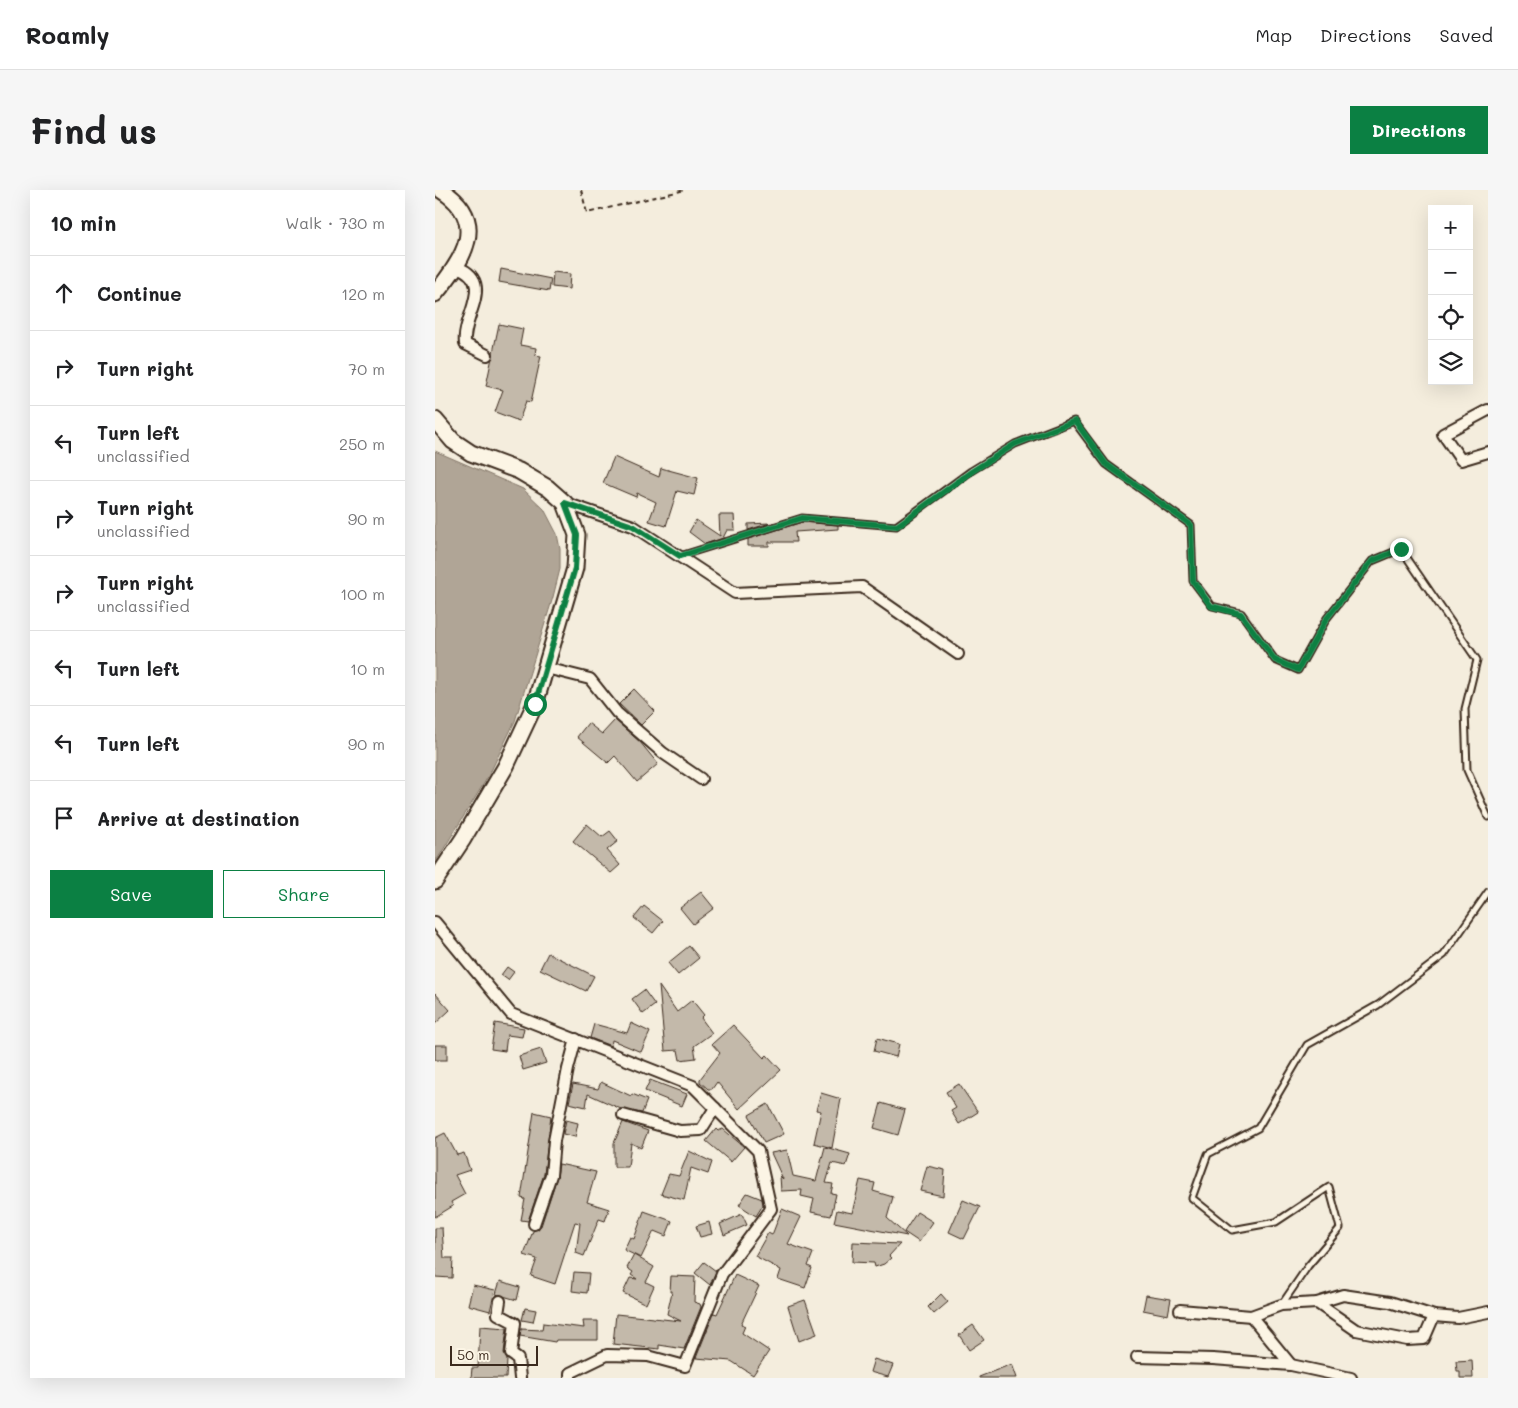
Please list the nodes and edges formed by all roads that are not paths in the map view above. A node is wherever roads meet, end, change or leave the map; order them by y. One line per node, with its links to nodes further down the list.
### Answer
1 (441, 190): 2 (main road)
2 (457, 266): 3 (main road); 4 (street)
3 (435, 294)
4 (487, 355)
5 (1488, 410): 7 (street)
6 (435, 420): 8 (main road)
7 (1488, 452)
8 (565, 503): 9 (street); 11 (main road)
9 (680, 556): 10 (street); 13 (lane)
10 (958, 654)
11 (546, 668): 12 (street); 14 (main road)
12 (701, 779)
13 (1488, 817)
14 (435, 881)
15 (1488, 892): 23 (lane)
16 (435, 922): 17 (street)
17 (576, 1039): 18 (street); 20 (street)
18 (715, 1108): 19 (street); 31 (street)
19 (623, 1115)
20 (533, 1224)
21 (500, 1301): 30 (street)
22 (1317, 1303): 23 (street); 27 (street); 27 (street)
23 (1281, 1305): 26 (street)
24 (1180, 1310): 26 (street)
25 (1488, 1312): 27 (street)
26 (1251, 1316): 29 (street)
27 (1434, 1316)
28 (1137, 1357): 29 (street)
29 (1291, 1365): 32 (street)
30 (520, 1378)
31 (570, 1378)
32 (1351, 1378)

